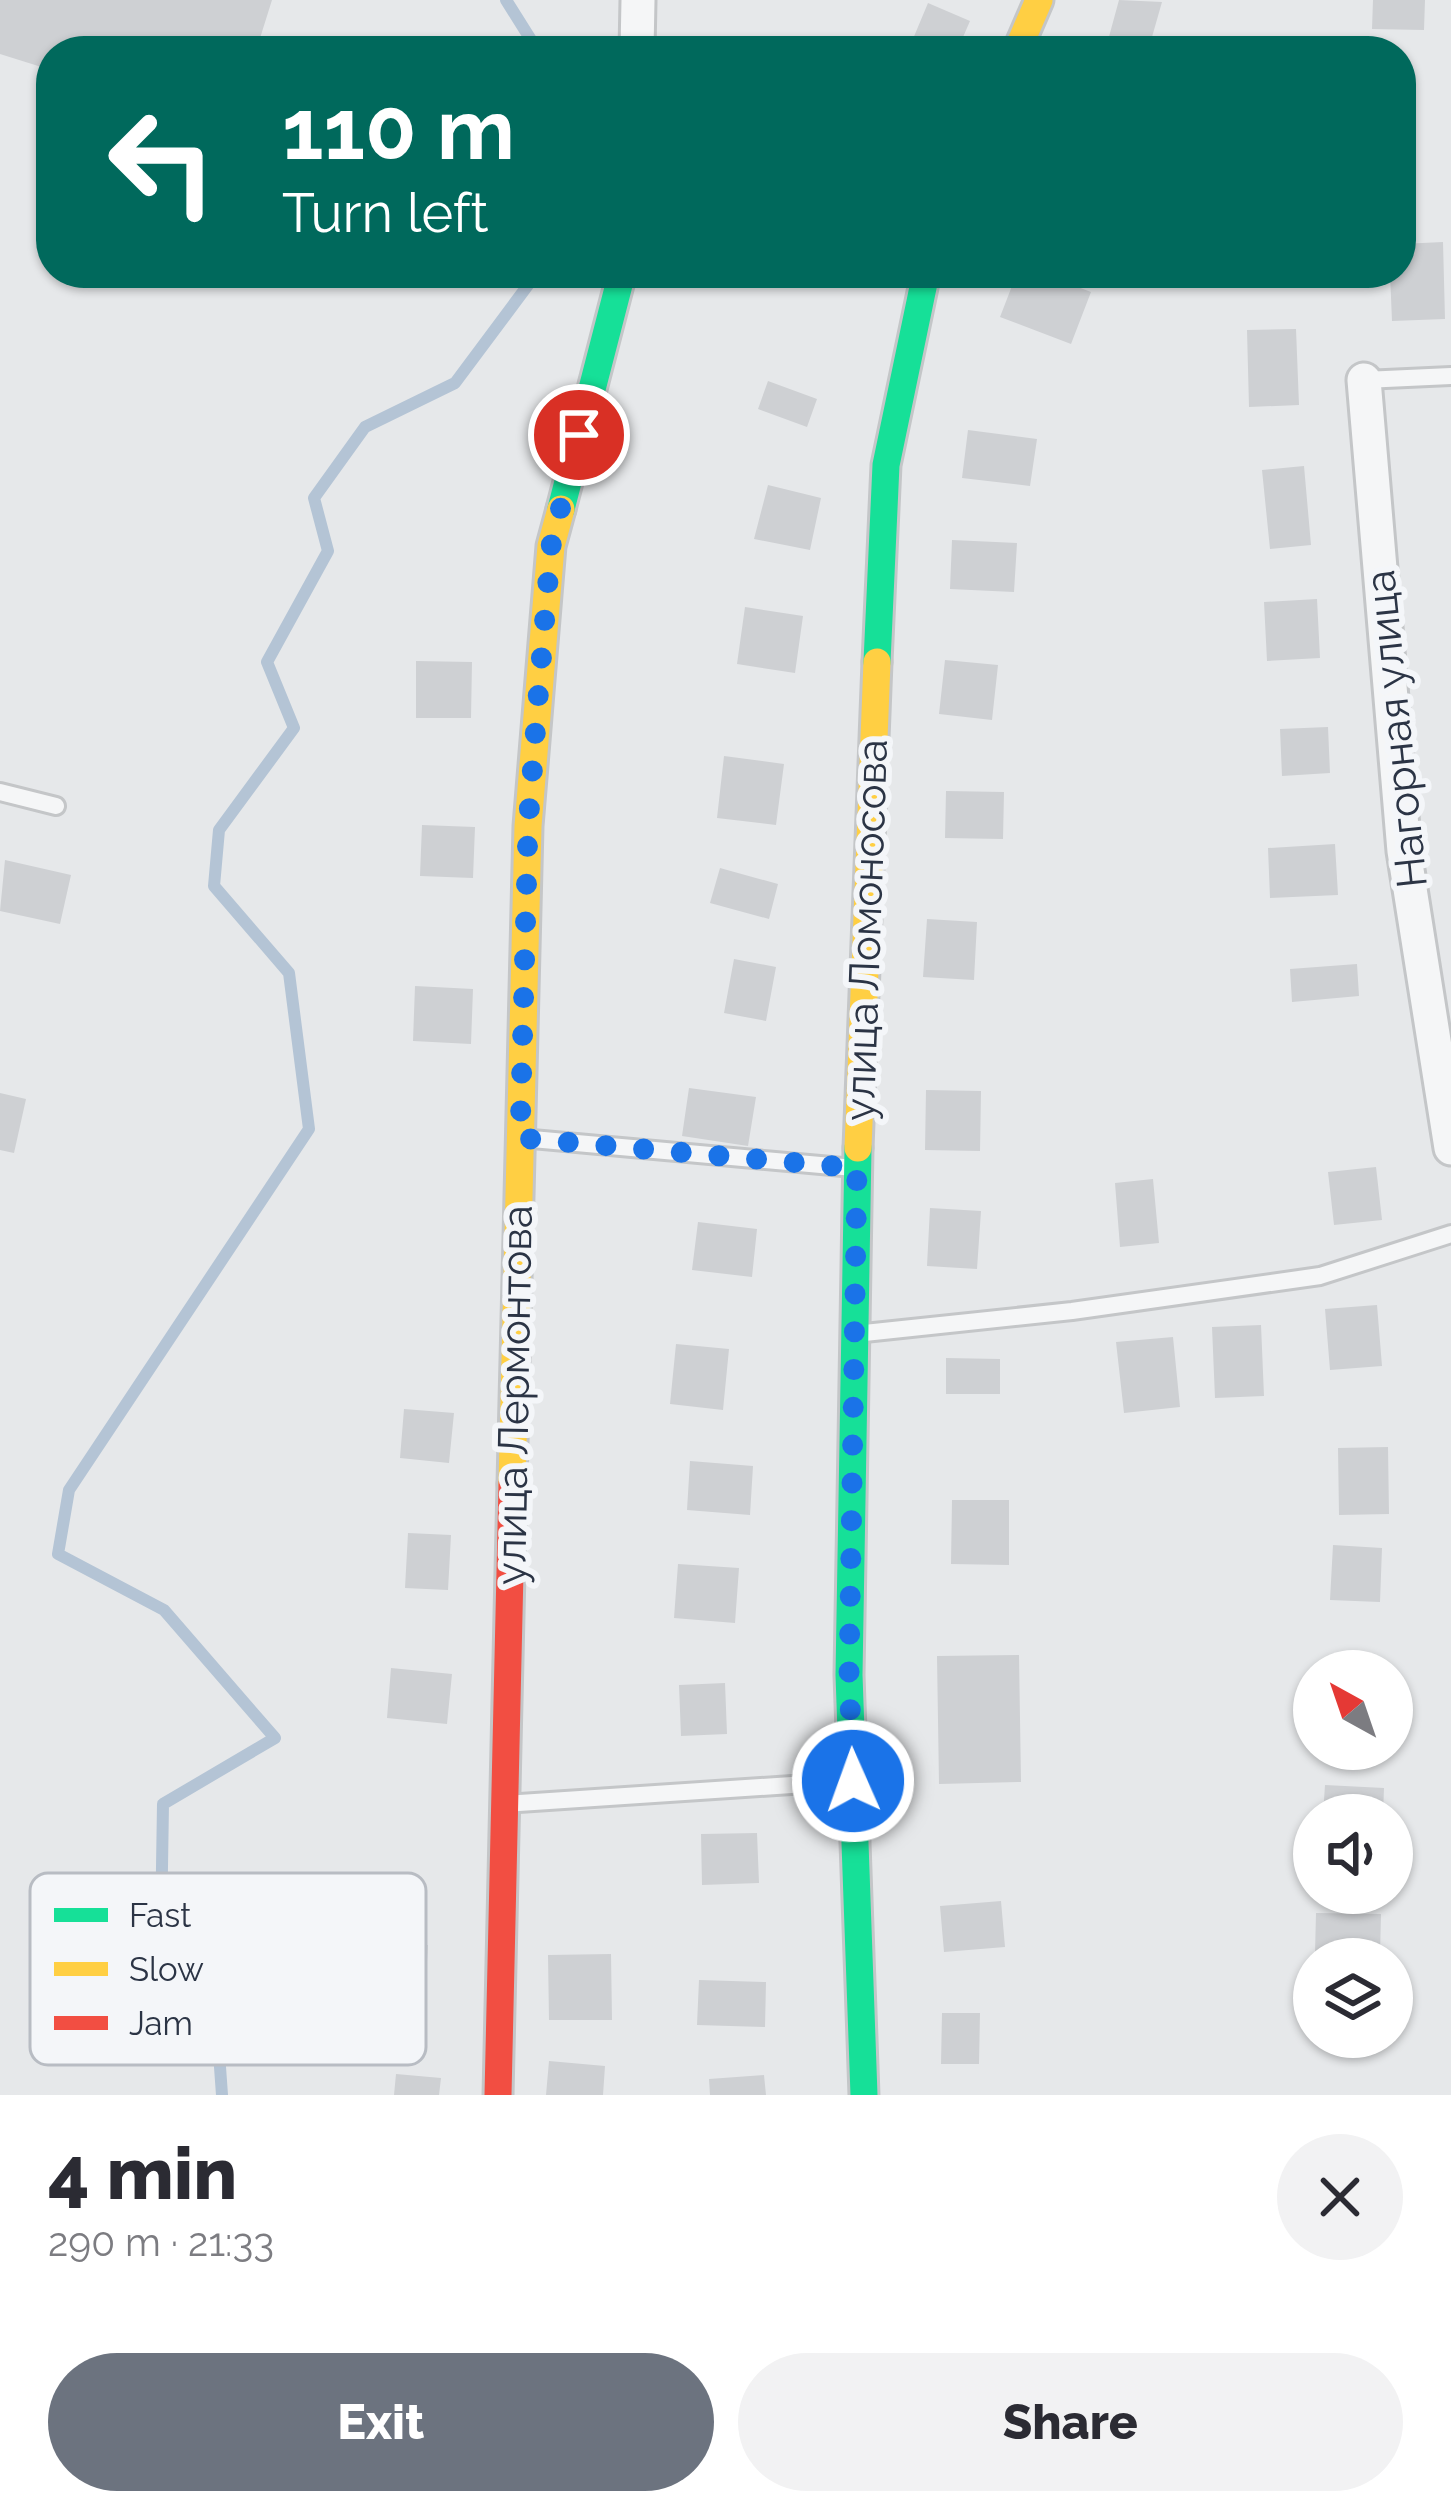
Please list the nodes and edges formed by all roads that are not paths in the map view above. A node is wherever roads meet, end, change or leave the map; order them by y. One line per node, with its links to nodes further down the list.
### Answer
1 (638, 0): 3 (street)
2 (1039, 0): 4 (main road)
3 (637, 36)
4 (1023, 36)
5 (618, 288): 11 (main road, улица Лермонтова)
6 (923, 288): 13 (main road, улица Ломоносова)
7 (1451, 376): 8 (lane)
8 (1364, 380): 12 (street, Нагорная улица)
9 (0, 792): 10 (lane)
10 (56, 806)
11 (520, 1138): 13 (lane); 17 (main road, улица Лермонтова)
12 (1451, 1148)
13 (857, 1168): 15 (main road, улица Ломоносова)
14 (1451, 1234): 15 (lane)
15 (854, 1334): 16 (main road, улица Ломоносова)
16 (853, 1781): 17 (lane); 19 (main road, улица Ломоносова)
17 (505, 1804): 18 (main road, улица Лермонтова)
18 (498, 2095)
19 (864, 2095)

